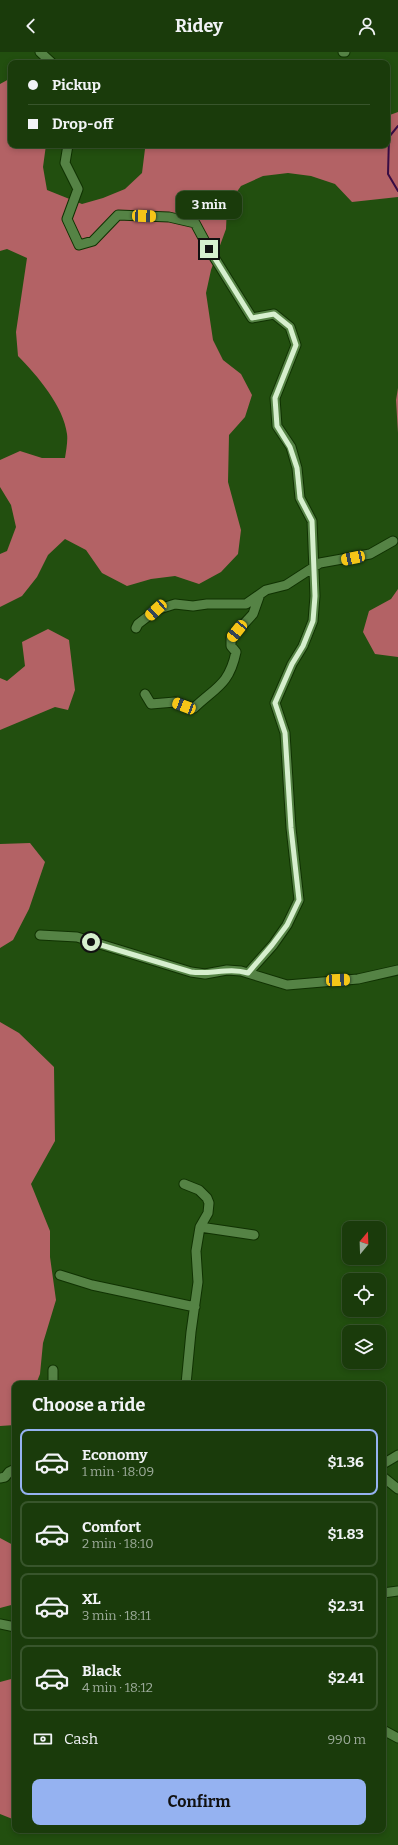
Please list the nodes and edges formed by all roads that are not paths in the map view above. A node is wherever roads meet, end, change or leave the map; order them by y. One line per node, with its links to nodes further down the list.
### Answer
1 (40, 52): 2 (street)
2 (49, 60)
3 (68, 148): 5 (street)
4 (393, 541): 5 (street)
5 (315, 566): 6 (street); 11 (street)
6 (261, 594): 7 (street); 8 (street)
7 (136, 628)
8 (145, 694)
9 (40, 935): 11 (street)
10 (398, 970): 11 (street)
11 (248, 973)
12 (184, 1184): 13 (street)
13 (200, 1227): 14 (street); 16 (street)
14 (254, 1235)
15 (60, 1275): 16 (street)
16 (194, 1307): 19 (street)
17 (53, 1370): 18 (street)
18 (53, 1381)
19 (186, 1381)
20 (398, 1455): 21 (street)
21 (386, 1462)
22 (12, 1470): 23 (street)
23 (0, 1478)
24 (386, 1479): 25 (street)
25 (398, 1489)
26 (398, 1591): 27 (street)
27 (386, 1593)
28 (0, 1624): 29 (street)
29 (12, 1626)
30 (386, 1732): 31 (street)
31 (398, 1738)

